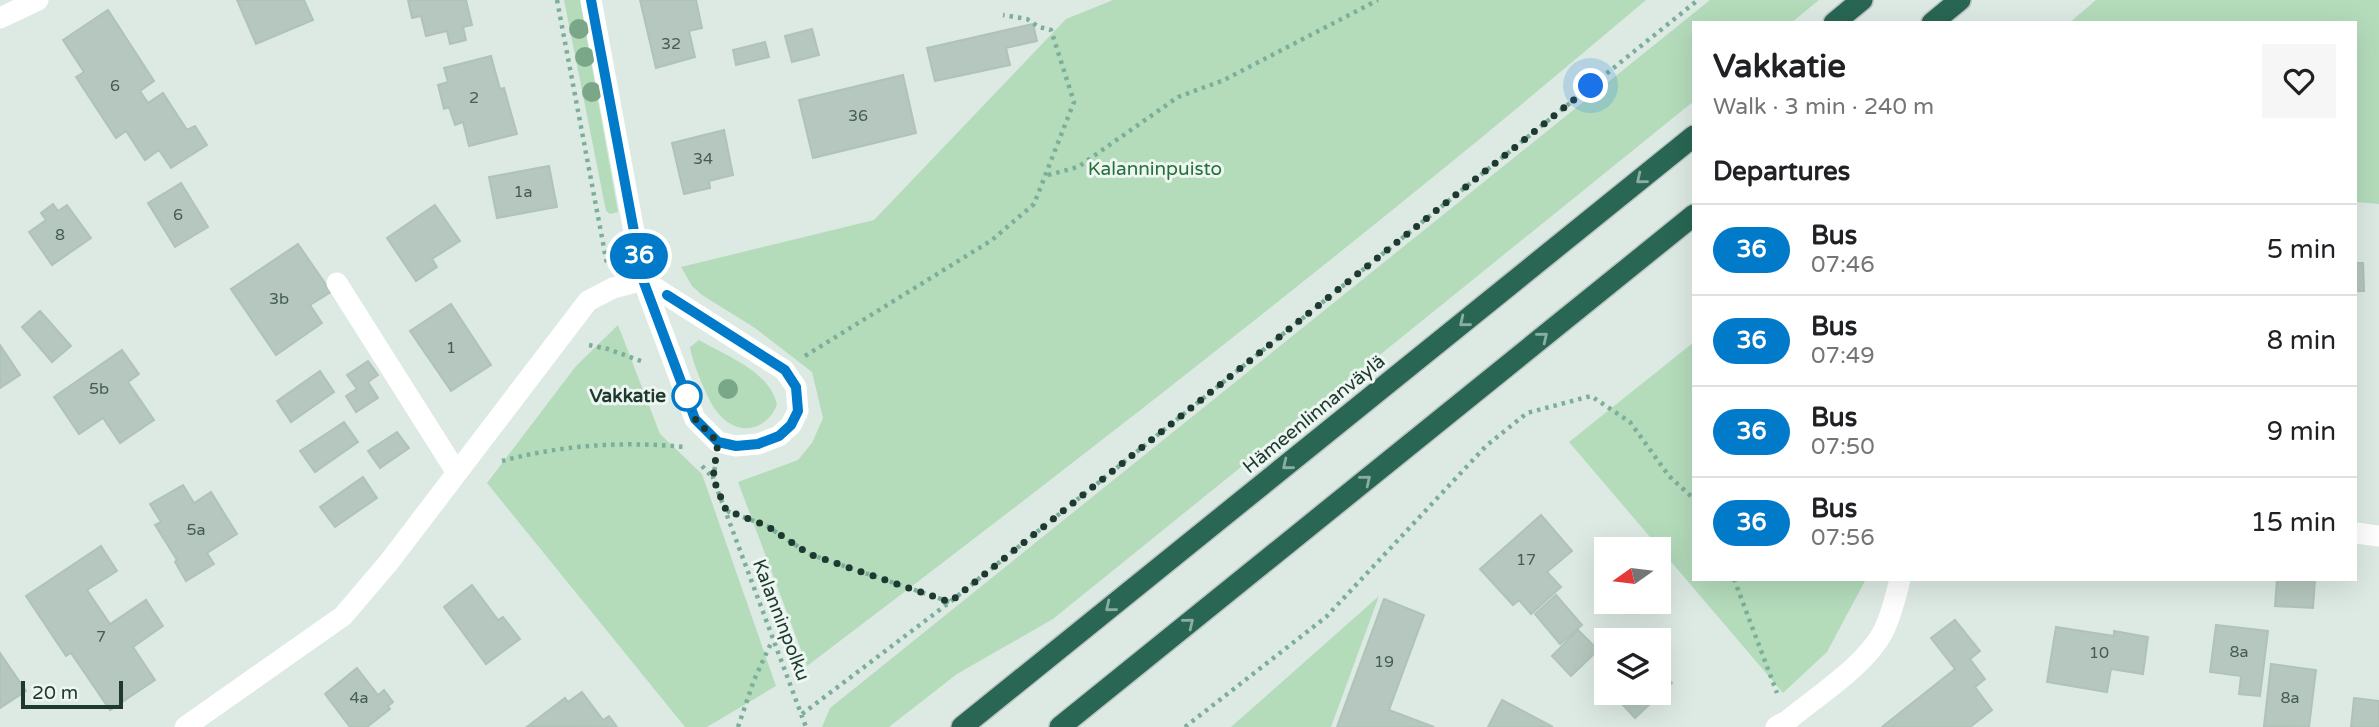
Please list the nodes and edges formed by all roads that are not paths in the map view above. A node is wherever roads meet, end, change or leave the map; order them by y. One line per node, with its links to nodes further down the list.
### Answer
1 (38, 0): 5 (street)
2 (592, 0): 10 (street)
3 (1862, 0): 6 (highway)
4 (1960, 0): 7 (highway)
5 (0, 18)
6 (1836, 21)
7 (1934, 21)
8 (1692, 138): 18 (highway, Hämeenlinnanväylä, one-way to 18)
9 (1692, 217): 19 (highway, one-way to 9)
10 (643, 280): 10 (street); 12 (street)
11 (337, 283): 12 (street)
12 (457, 473): 17 (street)
13 (2357, 533): 14 (street)
14 (2379, 536)
15 (1899, 581): 16 (street)
16 (1781, 724)
17 (185, 727)
18 (962, 727)
19 (1060, 727)

